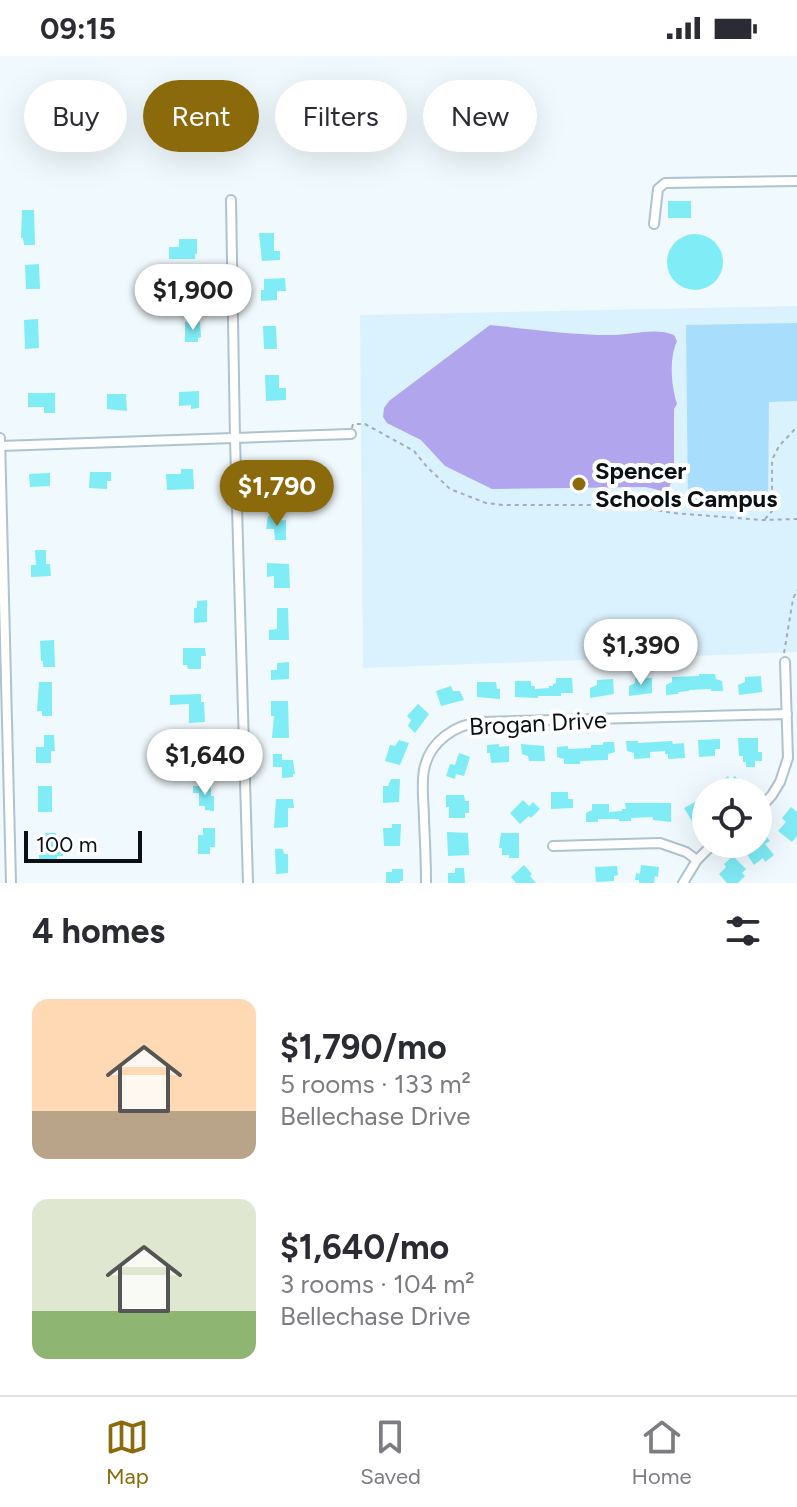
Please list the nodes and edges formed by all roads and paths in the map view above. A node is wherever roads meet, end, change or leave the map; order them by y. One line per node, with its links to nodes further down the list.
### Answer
1 (797, 181): 3 (street)
2 (231, 200): 7 (street)
3 (654, 224)
4 (797, 427): 10 (path)
5 (351, 434): 7 (street); 10 (path)
6 (0, 438): 8 (street)
7 (235, 439): 8 (street); 19 (street)
8 (0, 446): 15 (street)
9 (797, 519): 10 (path)
10 (765, 520)
11 (797, 590): 12 (path)
12 (785, 662): 13 (street)
13 (787, 714): 14 (street); 20 (street, Brogan Drive)
14 (772, 795)
15 (5, 830): 18 (street)
16 (553, 846): 17 (street)
17 (697, 860): 21 (street)
18 (11, 883)
19 (248, 883)
20 (426, 883)
21 (683, 883)

